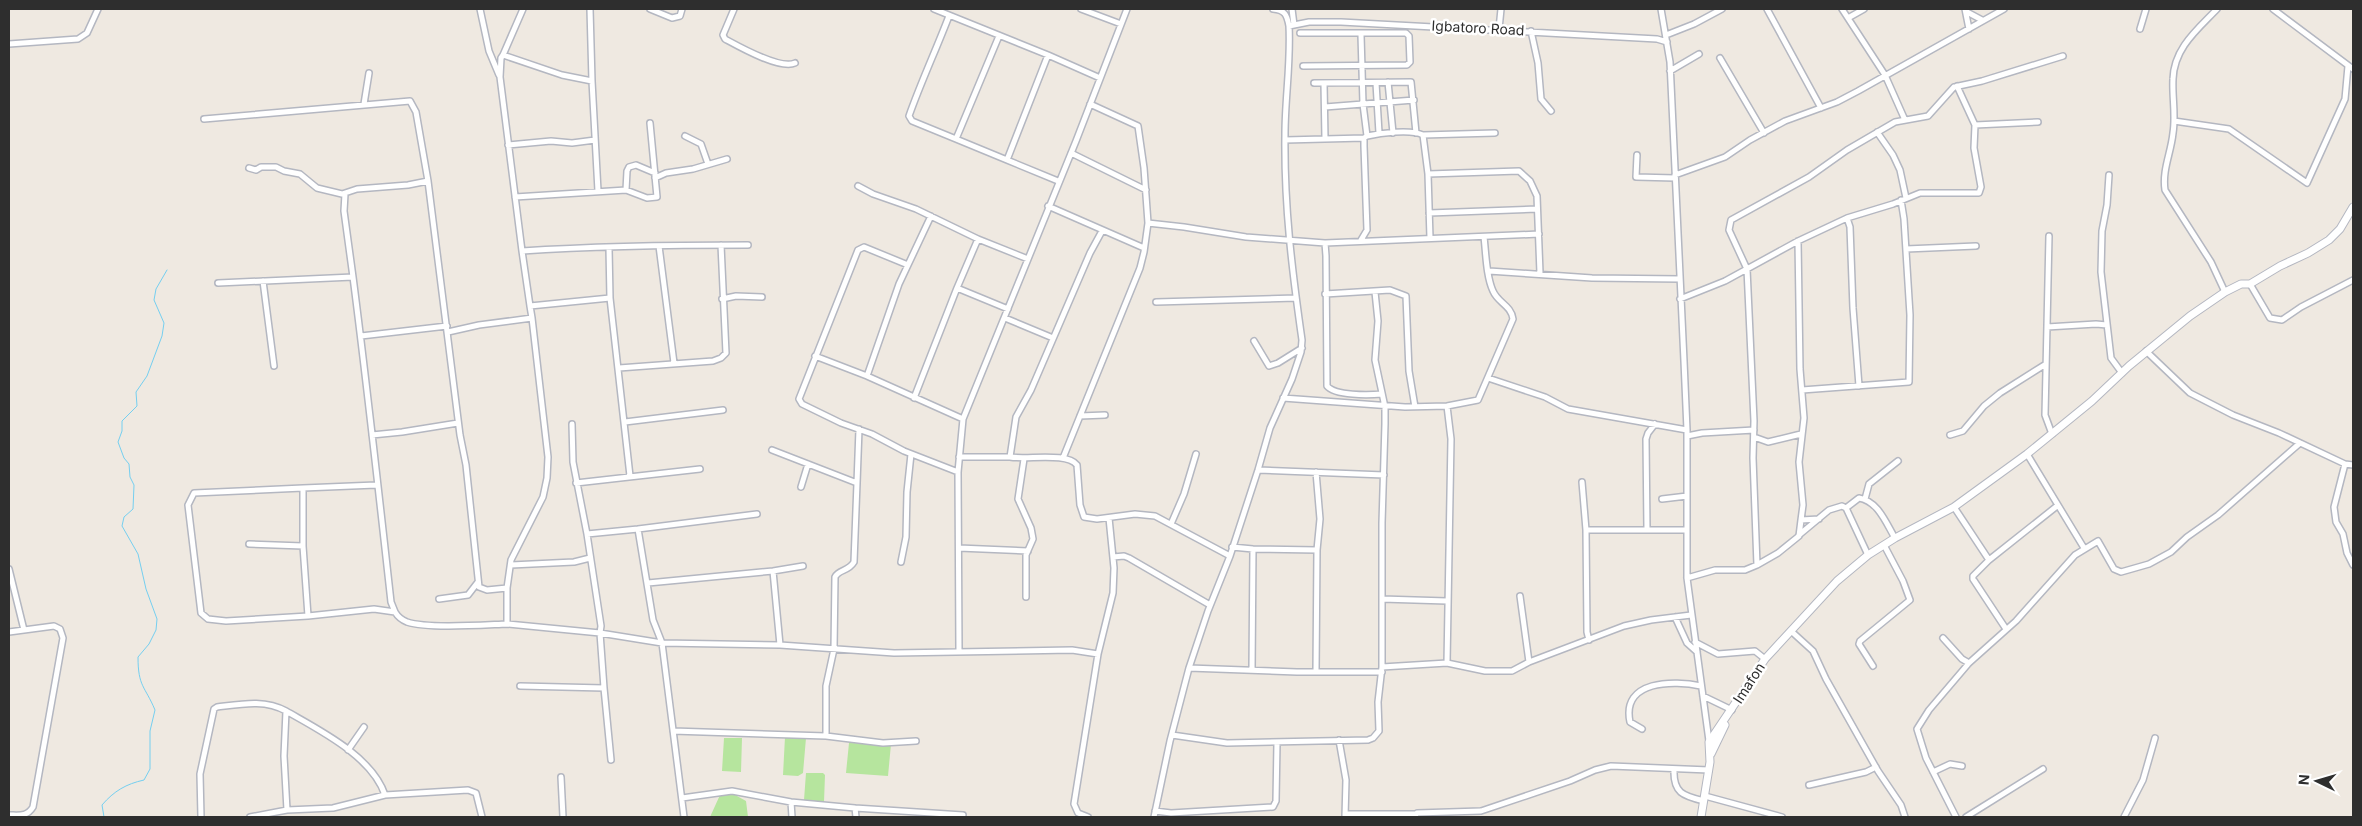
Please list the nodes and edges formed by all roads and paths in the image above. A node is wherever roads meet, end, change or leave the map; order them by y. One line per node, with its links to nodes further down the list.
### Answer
1 (98, 9): 38 (street)
2 (480, 9): 51 (street)
3 (523, 9): 40 (street)
4 (590, 9): 53 (street)
5 (650, 9): 6 (street)
6 (682, 9)
7 (734, 9): 44 (street)
8 (934, 9): 24 (street)
9 (1081, 9): 27 (street)
10 (1127, 9): 27 (street)
11 (1273, 9): 28 (street)
12 (1292, 9): 28 (street)
13 (1501, 9): 29 (street)
14 (1661, 9): 35 (street)
15 (1722, 9): 35 (street)
16 (1767, 9): 67 (street)
17 (1842, 9): 25 (street)
18 (1864, 9): 25 (street)
19 (2004, 9): 26 (street)
20 (2146, 9): 31 (street)
21 (2217, 9): 71 (street)
22 (2273, 9): 47 (street)
23 (1966, 10): 26 (street); 30 (street)
24 (949, 16): 36 (street); 84 (street)
25 (1848, 18): 50 (street)
26 (1982, 20): 30 (street)
27 (1121, 24): 52 (street)
28 (1292, 26): 29 (street, Igbatoro Road); 87 (street)
29 (1499, 29): 32 (street, Igbatoro Road)
30 (1969, 29): 50 (street)
31 (2140, 29)
32 (1531, 31): 37 (street, Igbatoro Road); 68 (street)
33 (1300, 33): 34 (street)
34 (1361, 35): 46 (street); 46 (street)
35 (1666, 35): 37 (street)
36 (999, 36): 41 (street); 84 (street)
37 (1667, 42): 48 (street)
38 (9, 44)
39 (1698, 54): 48 (street)
40 (502, 55): 51 (street); 53 (street)
41 (1048, 55): 52 (street); 92 (street)
42 (2063, 56): 59 (street)
43 (1720, 58): 80 (street)
44 (795, 63)
45 (1303, 66): 46 (street)
46 (1362, 66): 56 (street)
47 (2351, 67): 71 (street)
48 (1670, 71): 98 (street)
49 (370, 73): 62 (street)
50 (1885, 75): 67 (street); 70 (street)
51 (500, 77): 88 (street)
52 (1100, 78): 63 (street)
53 (592, 81): 86 (street)
54 (1388, 82): 57 (street); 60 (street); 61 (street)
55 (1324, 83): 56 (street); 58 (street); 66 (street)
56 (1363, 83): 57 (street); 64 (street)
57 (1376, 83): 65 (street)
58 (1314, 84)
59 (1958, 86): 70 (street); 74 (street)
60 (1414, 100): 61 (street); 79 (street)
61 (1389, 103): 65 (street); 78 (street)
62 (364, 104): 69 (street); 99 (street)
63 (1090, 104): 89 (street); 103 (street)
64 (1364, 104): 65 (street); 66 (street); 83 (street)
65 (1377, 104): 77 (street)
66 (1325, 107): 85 (street)
67 (1821, 108): 80 (street)
68 (1551, 111)
69 (204, 119)
70 (1905, 120): 76 (street)
71 (2174, 121): 148 (street)
72 (2038, 122): 74 (street)
73 (650, 123): 97 (street)
74 (1975, 125): 107 (street)
75 (1496, 132): 81 (street)
76 (1877, 132): 107 (street); 137 (street)
77 (1379, 133): 78 (street); 83 (street)
78 (1393, 133): 79 (street)
79 (1416, 133): 81 (street)
80 (1764, 133): 98 (street)
81 (1423, 135): 95 (street)
82 (685, 136): 93 (street)
83 (1366, 137): 85 (street); 115 (street)
84 (956, 139): 92 (street)
85 (1325, 139): 87 (street)
86 (595, 140): 88 (street); 104 (street)
87 (1285, 140): 124 (street)
88 (508, 144): 106 (street)
89 (1071, 153): 100 (street); 103 (street)
90 (1636, 155): 98 (street)
91 (727, 159): 93 (street)
92 (1007, 160): 100 (street)
93 (708, 164): 97 (street)
94 (249, 168): 105 (street)
95 (1428, 174): 110 (street); 111 (street)
96 (2109, 174): 160 (street)
97 (655, 176): 102 (street); 102 (street)
98 (1675, 177): 141 (street)
99 (428, 181): 105 (street); 161 (street)
100 (1058, 181): 108 (street)
101 (858, 186): 112 (street)
102 (626, 190): 104 (street)
103 (1146, 190): 114 (street)
104 (598, 191): 106 (street)
105 (344, 194): 140 (street)
106 (515, 197): 134 (street)
107 (1903, 199): 113 (street); 133 (street)
108 (1048, 206): 116 (street); 135 (street)
109 (2353, 207): 145 (street, Imafon)
110 (1537, 209): 111 (street); 117 (street)
111 (1429, 213): 120 (street)
112 (931, 216): 121 (street); 136 (street)
113 (1847, 218): 125 (street); 177 (street)
114 (1148, 223): 124 (street); 132 (street)
115 (1367, 230): 122 (street); 123 (street)
116 (1102, 231): 132 (street); 165 (street)
117 (1538, 234): 119 (street); 139 (street)
118 (2049, 236): 162 (street)
119 (1484, 237): 120 (street); 138 (street)
120 (1430, 238): 123 (street)
121 (978, 239): 135 (street); 146 (street)
122 (1362, 240): 123 (street); 126 (street)
123 (1377, 240)
124 (1288, 241): 126 (street); 152 (street)
125 (1798, 241): 137 (street); 178 (street)
126 (1325, 243): 149 (street)
127 (721, 245): 128 (street); 129 (street); 154 (street)
128 (748, 245)
129 (660, 246): 131 (street); 170 (street)
130 (1976, 246): 133 (street)
131 (609, 248): 134 (street); 151 (street)
132 (1144, 248): 187 (street)
133 (1906, 249): 177 (street)
134 (522, 251): 156 (street)
135 (1028, 259): 157 (street)
136 (908, 265): 169 (street); 175 (street)
137 (1747, 269): 153 (street); 195 (street)
138 (1489, 271): 139 (street); 176 (street)
139 (1540, 273): 141 (street)
140 (353, 277): 143 (street); 164 (street)
141 (1680, 279): 153 (street)
142 (2353, 280): 145 (street)
143 (263, 281): 144 (street); 172 (street)
144 (218, 283)
145 (2250, 284): 148 (street, Imafon)
146 (957, 288): 157 (street); 180 (street)
147 (1375, 292): 149 (street); 179 (street); 184 (street)
148 (2225, 292): 168 (street, Imafon)
149 (1326, 294): 179 (street)
150 (762, 297): 154 (street)
151 (610, 298): 156 (street); 173 (street)
152 (1296, 298): 155 (street); 167 (street)
153 (1680, 299): 194 (street)
154 (722, 300): 170 (street)
155 (1156, 302)
156 (530, 306): 158 (street)
157 (1008, 309): 159 (street)
158 (532, 318): 163 (street); 260 (street)
159 (1004, 318): 165 (street); 188 (street)
160 (2106, 325): 162 (street); 174 (street)
161 (447, 326): 163 (street); 164 (street)
162 (2046, 327): 171 (street)
163 (448, 332): 190 (street)
164 (361, 336): 198 (street)
165 (1053, 338): 208 (street)
166 (1254, 341): 167 (street)
167 (1302, 348): 181 (street)
168 (2146, 351): 174 (street, Imafon); 202 (street)
169 (815, 356): 175 (street); 193 (street)
170 (674, 363): 173 (street)
171 (2046, 364): 197 (street); 199 (street)
172 (274, 366)
173 (619, 368): 189 (street)
174 (2122, 373): 197 (street, Imafon)
175 (867, 376): 180 (street)
176 (1488, 378): 182 (street); 192 (street)
177 (1860, 386): 178 (street)
178 (1802, 390): 196 (street)
179 (1382, 394): 183 (street)
180 (914, 398): 188 (street)
181 (1283, 398): 183 (street); 216 (street)
182 (1447, 406): 184 (street); 274 (street)
183 (1385, 407): 184 (street); 219 (street)
184 (1415, 407)
185 (723, 410): 189 (street)
186 (1105, 415): 187 (street)
187 (1080, 416): 209 (street)
188 (963, 419): 207 (street)
189 (625, 422): 220 (street)
190 (458, 423): 198 (street); 267 (street)
191 (572, 424): 222 (street)
192 (1655, 424): 194 (street); 239 (street)
193 (859, 430): 204 (street); 223 (street)
194 (1688, 430): 200 (street)
195 (1754, 430): 200 (street); 201 (street)
196 (1800, 434): 201 (street); 236 (street)
197 (2052, 434): 206 (street, Imafon)
198 (372, 435): 224 (street)
199 (1950, 435)
200 (1687, 436): 227 (street)
201 (1754, 437): 261 (street)
202 (2300, 443): 213 (street); 250 (street)
203 (772, 450): 212 (street)
204 (911, 454): 217 (street); 259 (street)
205 (1196, 454): 237 (street)
206 (2027, 454): 230 (street); 231 (street, Imafon)
207 (959, 457): 208 (street); 217 (street)
208 (1010, 458): 210 (street)
209 (1063, 458): 210 (street); 234 (street)
210 (1024, 459): 253 (street)
211 (1898, 461): 229 (street)
212 (808, 464): 223 (street); 225 (street)
213 (2345, 464): 214 (street); 262 (street)
214 (2353, 464)
215 (700, 469): 220 (street)
216 (1258, 470): 218 (street); 248 (street)
217 (958, 472): 249 (street)
218 (1316, 472): 219 (street); 252 (street)
219 (1384, 474): 273 (street)
220 (630, 476): 222 (street)
221 (1582, 482): 240 (street)
222 (576, 483): 242 (street)
223 (857, 483): 291 (street)
224 (376, 484): 226 (street); 276 (street)
225 (801, 487)
226 (303, 488): 247 (street); 278 (street)
227 (1687, 496): 228 (street); 241 (street)
228 (1662, 499)
229 (1865, 499): 232 (street); 244 (street)
230 (2056, 506): 250 (street); 258 (street)
231 (1954, 507): 244 (street, Imafon); 258 (street)
232 (1846, 508): 235 (street); 254 (street)
233 (757, 514): 238 (street)
234 (1109, 518): 237 (street); 256 (street)
235 (1820, 519): 236 (street); 243 (street)
236 (1802, 520): 243 (street)
237 (1171, 524): 255 (street)
238 (638, 529): 242 (street); 268 (street)
239 (1647, 529): 240 (street); 241 (street)
240 (1586, 530): 287 (street)
241 (1686, 530): 266 (street)
242 (587, 534): 257 (street)
243 (1798, 536): 261 (street)
244 (1895, 538): 246 (street, Imafon)
245 (249, 544): 247 (street)
246 (1884, 545): 254 (street, Imafon); 299 (street)
247 (303, 546): 278 (street)
248 (1232, 547): 251 (street); 255 (street)
249 (960, 548): 253 (street); 292 (street)
250 (2084, 548): 281 (street)
251 (1254, 550): 252 (street); 302 (street)
252 (1317, 550): 303 (street)
253 (1028, 551): 271 (street)
254 (1868, 555): 283 (street, Imafon)
255 (1230, 556): 275 (street)
256 (1113, 557): 275 (street); 294 (street)
257 (590, 558): 260 (street); 285 (street)
258 (1989, 560): 281 (street)
259 (901, 562)
260 (510, 565): 269 (street)
261 (1756, 565): 266 (street)
262 (2353, 565)
263 (803, 566): 265 (street)
264 (9, 569): 282 (street)
265 (772, 571): 268 (street); 290 (street)
266 (1687, 578): 277 (street)
267 (478, 581): 269 (street); 272 (street)
268 (648, 583): 289 (street)
269 (507, 588): 280 (street)
270 (1520, 596): 296 (street)
271 (1026, 597)
272 (439, 599)
273 (1382, 599): 274 (street); 301 (street)
274 (1447, 601): 297 (street)
275 (1210, 604): 300 (street)
276 (395, 612): 278 (street); 280 (street)
277 (1691, 615): 279 (street); 288 (street)
278 (308, 616)
279 (1675, 617): 287 (street); 293 (street)
280 (507, 624): 285 (street)
281 (2006, 629): 298 (street)
282 (24, 630): 284 (street); 339 (street)
283 (1791, 630): 295 (street, Imafon); 325 (street)
284 (9, 632)
285 (600, 633): 289 (street); 306 (street)
286 (1943, 638): 298 (street)
287 (1589, 640): 296 (street)
288 (1695, 642): 293 (street); 295 (street)
289 (662, 643): 290 (street); 313 (street)
290 (780, 645): 291 (street)
291 (834, 650): 292 (street); 315 (street)
292 (959, 651): 294 (street)
293 (1697, 652): 305 (street)
294 (1098, 654): 350 (street)
295 (1765, 658): 308 (street, Imafon)
296 (1529, 662): 297 (street)
297 (1447, 663): 301 (street)
298 (1969, 663): 329 (street)
299 (1873, 666)
300 (1189, 668): 302 (street); 314 (street)
301 (1382, 669): 303 (street); 317 (street)
302 (1252, 670): 303 (street)
303 (1316, 672)
304 (520, 686): 306 (street)
305 (1702, 686): 307 (street); 312 (street)
306 (604, 688): 323 (street)
307 (1703, 696): 308 (street); 319 (street)
308 (1732, 710): 310 (street, Imafon)
309 (286, 711): 321 (street); 337 (street); 343 (street)
310 (1728, 718): 319 (street); 322 (street)
311 (364, 727): 321 (street)
312 (1642, 728)
313 (673, 731): 315 (street); 333 (street)
314 (1172, 735): 320 (street); 338 (street)
315 (826, 736): 318 (street)
316 (2155, 738): 357 (street)
317 (1339, 740): 320 (street); 341 (street)
318 (916, 741)
319 (1709, 742): 322 (street)
320 (1276, 743): 338 (street)
321 (348, 750): 332 (street)
322 (1710, 756): 328 (street)
323 (611, 760)
324 (1962, 766): 329 (street)
325 (1876, 767): 331 (street); 354 (street)
326 (1674, 769): 328 (street); 334 (street); 342 (street)
327 (2043, 769): 356 (street)
328 (1709, 770): 334 (street)
329 (1934, 772): 355 (street)
330 (561, 777): 346 (street)
331 (1809, 785)
332 (385, 795): 337 (street); 345 (street)
333 (682, 798): 335 (street); 347 (street)
334 (1704, 798): 352 (street); 353 (street)
335 (791, 802): 336 (street); 348 (street)
336 (855, 808): 340 (street); 349 (street)
337 (287, 810): 344 (street)
338 (1155, 811): 351 (street)
339 (9, 815)
340 (964, 815)
341 (1345, 816): 342 (street)
342 (1415, 816)
343 (201, 817)
344 (250, 817)
345 (482, 817)
346 (563, 817)
347 (684, 817)
348 (792, 817)
349 (856, 817)
350 (1088, 817)
351 (1154, 817)
352 (1701, 817)
353 (1782, 817)
354 (1905, 817)
355 (1956, 817)
356 (1966, 817)
357 (2124, 817)

